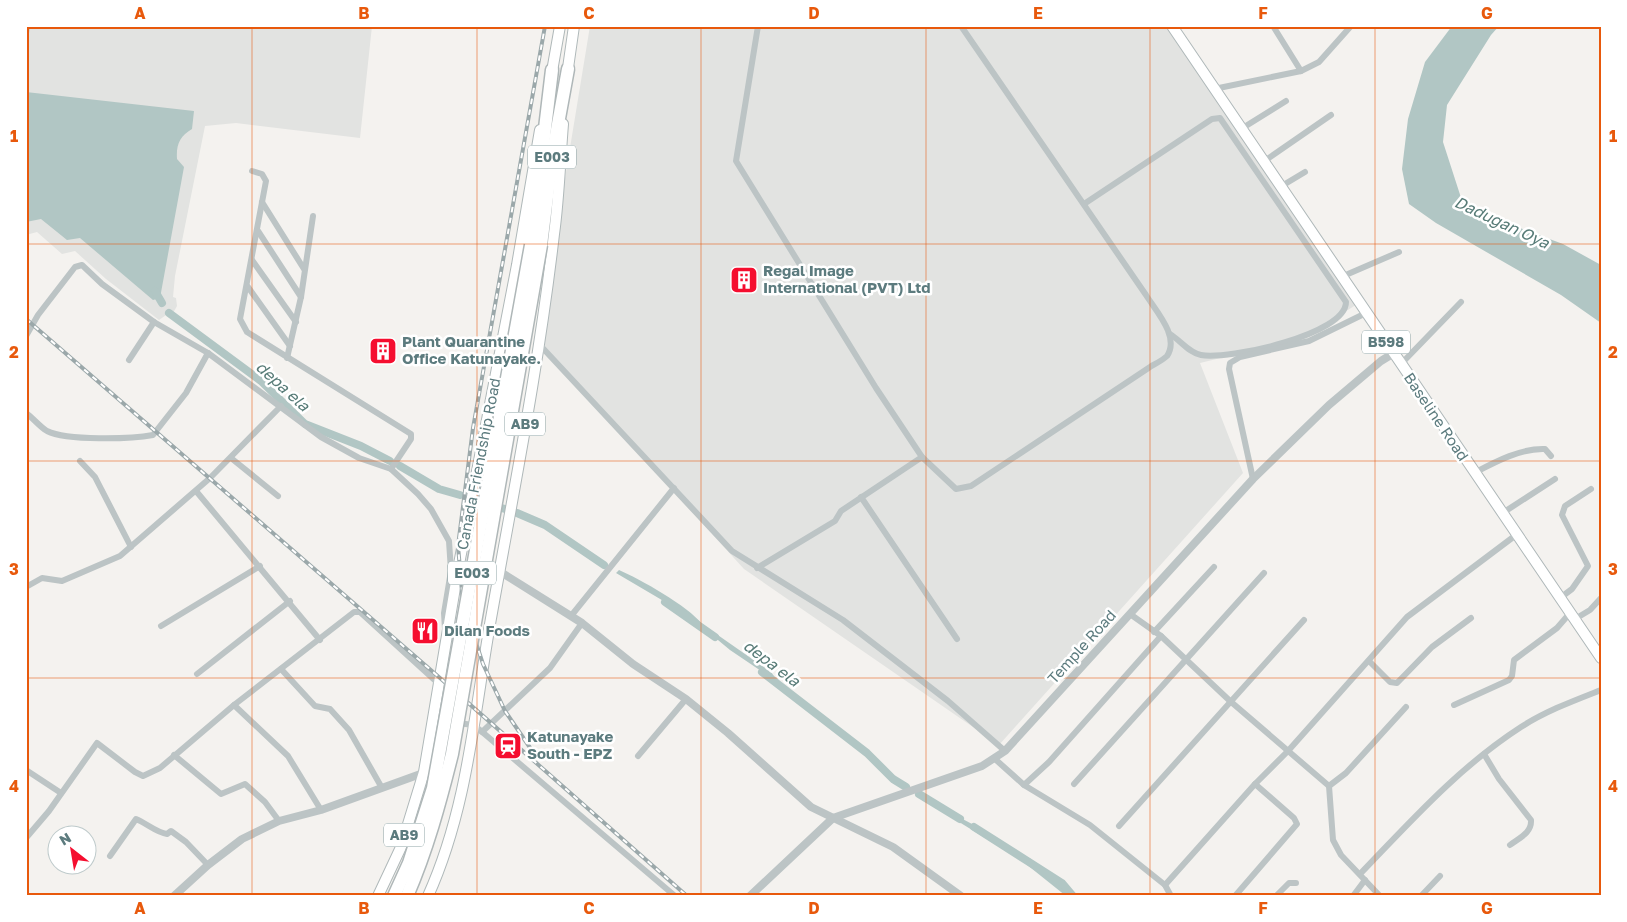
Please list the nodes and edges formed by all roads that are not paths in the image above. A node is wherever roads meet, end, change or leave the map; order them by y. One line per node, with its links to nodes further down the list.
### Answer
1 (560, 26): 8 (main road, Canada Friendship Road / AB9)
2 (574, 26): 9 (main road, AB9)
3 (758, 26): 45 (street)
4 (962, 26): 20 (street)
5 (1172, 26): 11 (main road, Baseline Road / B598)
6 (1273, 26): 10 (street)
7 (1350, 26): 10 (street)
8 (552, 70): 23 (highway, E003); 78 (main road, Canada Friendship Road / AB9)
9 (568, 70): 23 (highway, E003); 36 (main road, AB9)
10 (1300, 71): 11 (street)
11 (1214, 89): 14 (main road, Baseline Road / B598)
12 (1286, 101): 14 (street)
13 (1331, 115): 15 (street)
14 (1241, 130): 15 (main road, Baseline Road / B598)
15 (1263, 162): 18 (main road, Baseline Road / B598)
16 (252, 171): 19 (street)
17 (1305, 172): 18 (street)
18 (1280, 187): 27 (main road, Baseline Road / B598)
19 (262, 202): 22 (street); 26 (street)
20 (1084, 204): 34 (street); 34 (street)
21 (313, 216): 26 (street)
22 (258, 231): 25 (street); 29 (street)
23 (536, 245): 126 (highway, E003, bridge); 127 (highway, E003, bridge)
24 (1399, 252): 27 (street)
25 (252, 260): 28 (street); 33 (street)
26 (304, 270): 29 (street)
27 (1341, 277): 31 (main road, Baseline Road / B598)
28 (248, 288): 37 (street); 40 (street)
29 (301, 297): 33 (street)
30 (1461, 302): 42 (street)
31 (1366, 313): 39 (main road, Baseline Road / B598); 51 (street)
32 (154, 322): 35 (street); 38 (street); 41 (street)
33 (296, 322): 37 (street)
34 (1170, 334): 45 (street)
35 (26, 336)
36 (538, 344): 53 (street); 64 (main road, AB9)
37 (290, 346): 40 (street)
38 (208, 353): 43 (street); 44 (street)
39 (1394, 353): 42 (main road, Baseline Road / B598); 51 (street, Temple Road)
40 (287, 358): 49 (street)
41 (129, 360)
42 (1401, 364): 50 (main road, Baseline Road / B598)
43 (281, 406): 47 (street); 49 (street)
44 (26, 413)
45 (922, 456): 57 (street)
46 (1551, 456): 50 (street)
47 (232, 458): 55 (street); 56 (street)
48 (80, 461): 60 (street)
49 (391, 469): 78 (street)
50 (1474, 473): 58 (main road, Baseline Road / B598)
51 (1253, 479): 70 (street, Temple Road)
52 (1555, 479): 58 (street)
53 (674, 488): 63 (street); 71 (street)
54 (1591, 489): 67 (street)
55 (196, 491): 60 (street); 61 (street)
56 (278, 496)
57 (861, 497): 63 (street); 80 (street)
58 (1501, 514): 59 (main road, Baseline Road / B598)
59 (1516, 535): 67 (main road, Baseline Road / B598); 84 (street)
60 (131, 546): 66 (street)
61 (260, 566): 69 (street); 76 (street)
62 (1214, 567): 77 (street)
63 (757, 568): 96 (street)
64 (499, 571): 71 (street); 95 (main road, AB9)
65 (1264, 573): 83 (street)
66 (26, 587)
67 (1560, 598): 72 (main road, Baseline Road / B598)
68 (1601, 598): 72 (street)
69 (290, 601): 81 (street); 86 (street)
70 (1130, 614): 77 (street); 96 (street, Temple Road)
71 (571, 616): 75 (street)
72 (1572, 616): 82 (main road, Baseline Road / B598); 92 (street)
73 (1471, 618): 84 (street)
74 (1304, 620): 90 (street)
75 (582, 623): 89 (street); 95 (street)
76 (161, 626)
77 (1154, 632): 79 (street)
78 (448, 634): 87 (main road, Canada Friendship Road / AB9)
79 (1161, 636): 83 (street); 107 (street)
80 (956, 639)
81 (320, 640): 85 (street); 87 (street)
82 (1601, 658)
83 (1186, 659): 90 (street); 105 (street)
84 (1369, 661): 97 (street)
85 (281, 669): 91 (street); 109 (street)
86 (197, 674)
87 (439, 684): 94 (main road, Canada Friendship Road / AB9)
88 (1601, 690): 98 (street)
89 (686, 700): 100 (street); 112 (street)
90 (1230, 700): 97 (street); 114 (street)
91 (234, 705): 99 (street); 111 (street)
92 (1454, 706)
93 (1406, 707): 108 (street)
94 (435, 719): 95 (street); 103 (main road, Canada Friendship Road / AB9)
95 (478, 729): 104 (main road, AB9); 129 (street)
96 (1005, 751): 101 (street, Temple Road)
97 (1288, 751): 106 (street); 108 (street)
98 (1484, 754): 116 (street); 119 (street)
99 (174, 755): 110 (street); 113 (street)
100 (638, 756)
101 (995, 759): 107 (street); 112 (street, Temple Road)
102 (26, 770): 110 (street)
103 (424, 772): 104 (street); 109 (street); 125 (main road, Canada Friendship Road / AB9)
104 (465, 776): 128 (main road, AB9)
105 (1074, 784)
106 (1255, 784): 123 (street); 133 (street)
107 (1024, 785): 123 (street)
108 (1329, 786): 119 (street)
109 (382, 788): 111 (street)
110 (61, 793): 115 (street)
111 (321, 810): 113 (street)
112 (833, 818): 130 (street, Temple Road); 131 (street)
113 (279, 821): 118 (street)
114 (1119, 826)
115 (26, 838)
116 (1510, 845)
117 (110, 856): 118 (street)
118 (208, 865): 124 (street)
119 (1360, 874): 121 (street)
120 (1440, 876): 137 (street)
121 (1365, 880): 135 (street); 136 (street)
122 (1296, 884): 134 (street)
123 (1165, 885): 132 (street)
124 (174, 896)
125 (378, 896)
126 (394, 896)
127 (407, 896)
128 (428, 896)
129 (675, 896)
130 (750, 896)
131 (961, 896)
132 (1171, 896)
133 (1235, 896)
134 (1276, 896)
135 (1353, 896)
136 (1380, 896)
137 (1421, 896)

